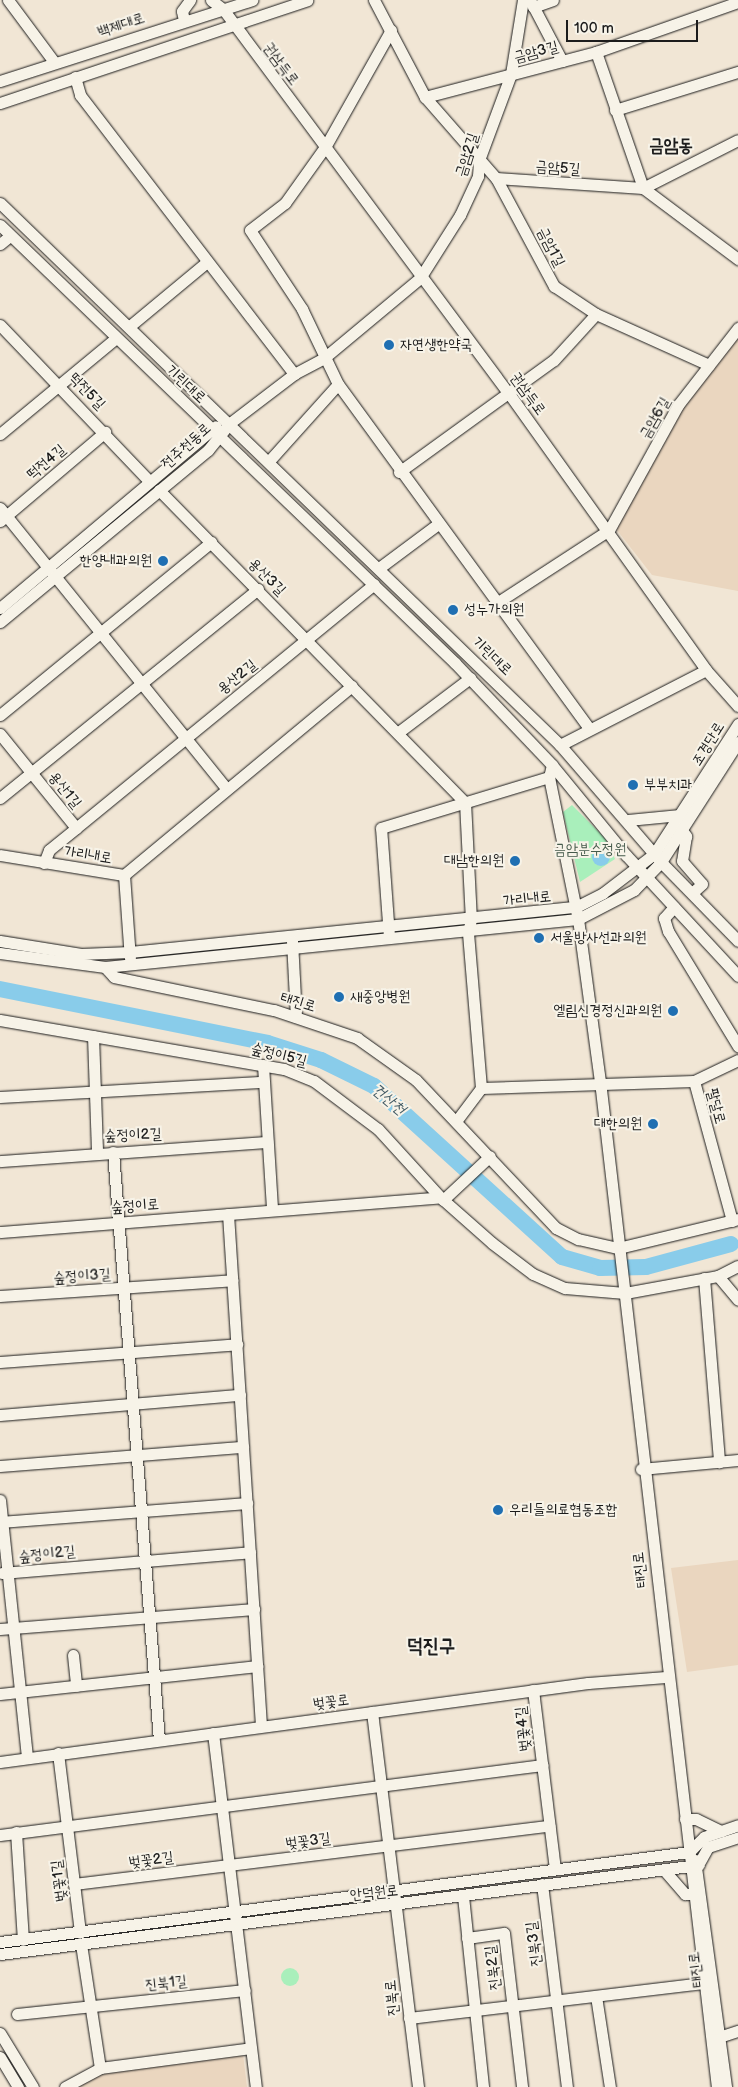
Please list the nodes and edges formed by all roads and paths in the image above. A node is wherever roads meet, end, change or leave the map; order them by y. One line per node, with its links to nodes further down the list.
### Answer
1 (8, 0): 16 (street)
2 (190, 0): 11 (street)
3 (212, 0): 10 (street, 권삼득로)
4 (252, 0): 10 (street, 백제대로)
5 (307, 0): 12 (street)
6 (374, 0): 13 (street)
7 (553, 0): 8 (street)
8 (528, 2): 15 (street); 18 (street, 금암2길)
9 (738, 2): 14 (street, 금암3길)
10 (223, 8): 11 (street, 백제대로); 12 (street, 권삼득로)
11 (184, 20): 16 (street, 백제대로)
12 (232, 24): 19 (street); 25 (street, 권삼득로)
13 (391, 30): 21 (street); 25 (street)
14 (596, 52): 15 (street, 금암3길); 23 (street)
15 (562, 60): 18 (street, 금암3길)
16 (54, 62): 20 (street, 백제대로)
17 (734, 73): 23 (street)
18 (511, 74): 21 (street, 금암3길); 26 (street, 금암2길)
19 (76, 77): 22 (street); 34 (street)
20 (0, 81)
21 (425, 98): 26 (street)
22 (0, 103)
23 (615, 110): 28 (street)
24 (738, 140): 28 (street)
25 (325, 147): 35 (street, 권삼득로); 41 (street)
26 (479, 160): 27 (street); 35 (street, 금암2길)
27 (496, 178): 28 (street, 금암5길); 36 (street, 금암1길)
28 (643, 188): 33 (street)
29 (0, 202): 37 (street, 기린대로)
30 (0, 226): 31 (street, 기린대로)
31 (10, 236): 32 (street); 40 (street, 기린대로)
32 (0, 244)
33 (738, 259)
34 (207, 262): 37 (street); 43 (street)
35 (420, 278): 41 (street); 46 (street, 권삼득로)
36 (596, 314): 42 (street, 금암1길); 46 (street)
37 (131, 325): 47 (street, 기린대로)
38 (738, 328): 42 (street, 금암6길)
39 (3, 332): 45 (street, 떡전5길)
40 (115, 339): 45 (street); 48 (street, 기린대로)
41 (324, 358): 43 (street); 44 (street)
42 (709, 366): 58 (street, 금암6길)
43 (294, 374): 47 (street)
44 (338, 384): 52 (street); 53 (street)
45 (61, 385): 49 (street, 떡전5길); 50 (street)
46 (510, 395): 53 (street); 58 (street, 권삼득로)
47 (230, 423): 48 (street, 전주천동로); 51 (street, 전주천동로); 52 (street, 기린대로)
48 (210, 428): 51 (street, 기린대로); 54 (street, 전주천동로)
49 (105, 432): 54 (street, 떡전5길); 56 (street, 떡전4길)
50 (0, 434)
51 (221, 438): 55 (street, 전주천동로); 62 (street, 기린대로)
52 (269, 461): 60 (street, 기린대로)
53 (399, 472): 57 (street)
54 (150, 481): 61 (street, 전주천동로)
55 (159, 490): 59 (street, 용산3길); 61 (street, 전주천동로)
56 (2, 515): 61 (street, 떡전4길)
57 (438, 524): 60 (street); 64 (street)
58 (609, 530): 64 (street); 69 (street, 권삼득로)
59 (211, 542): 63 (street, 용산3길); 67 (street)
60 (379, 568): 81 (street, 기린대로)
61 (52, 572): 65 (street, 전주천동로); 66 (street, 전주천동로); 67 (street)
62 (374, 584): 68 (street); 70 (street, 기린대로)
63 (258, 589): 68 (street, 용산3길); 71 (street)
64 (498, 602): 76 (street)
65 (0, 608)
66 (0, 622)
67 (97, 632): 71 (street); 74 (street)
68 (308, 639): 72 (street, 용산3길); 79 (street, 용산2길)
69 (706, 670): 73 (street, 권삼득로); 76 (street)
70 (470, 678): 77 (street); 82 (street, 기린대로)
71 (138, 684): 79 (street); 83 (street, 용산1길)
72 (352, 686): 77 (street, 용산3길); 86 (street)
73 (738, 706)
74 (0, 715)
75 (738, 724): 89 (street, 조경단로)
76 (589, 728): 81 (street)
77 (400, 731): 88 (street, 용산3길)
78 (0, 734): 83 (street, 용산1길)
79 (185, 738): 85 (street, 용산2길); 86 (street)
80 (738, 742): 92 (street, 조경단로)
81 (560, 744): 90 (street, 기린대로)
82 (552, 765): 84 (street); 96 (street, 기린대로)
83 (30, 772): 87 (street, 용산1길); 91 (street, 용산1길)
84 (549, 777): 88 (street); 99 (street)
85 (131, 783): 91 (street, 용산1길)
86 (226, 788): 97 (street)
87 (0, 798)
88 (465, 802): 101 (street); 104 (street)
89 (680, 816): 90 (street); 94 (street, 조경단로)
90 (628, 820): 94 (street, 기린대로)
91 (76, 828): 95 (street, 용산1길)
92 (681, 828): 94 (street, 조경단로); 98 (street)
93 (0, 855): 95 (street, 가리내로)
94 (657, 858): 96 (street, 가리내로); 98 (street, 기린대로)
95 (44, 863): 97 (street, 가리내로)
96 (642, 873): 99 (street, 가리내로); 100 (street, 기린대로); 102 (street, 가리내로)
97 (124, 875): 108 (street, 가리내로)
98 (692, 893): 106 (street, 기린대로)
99 (576, 907): 101 (street, 가리내로); 102 (street)
100 (674, 907): 112 (street, 기린대로); 116 (street)
101 (471, 919): 103 (street); 104 (street, 가리내로)
102 (578, 919): 103 (street, 가리내로); 120 (street)
103 (468, 933): 104 (street, 가리내로); 122 (street)
104 (388, 934): 107 (street, 가리내로)
105 (0, 941): 108 (street, 가리내로)
106 (738, 941)
107 (292, 943): 108 (street, 가리내로); 110 (street, 가리내로); 113 (street)
108 (130, 952): 110 (street, 가리내로)
109 (0, 953): 111 (street, 가리내로)
110 (131, 965): 111 (street, 가리내로)
111 (105, 967): 113 (street, 태진로)
112 (738, 976)
113 (296, 1017): 125 (street, 태진로)
114 (0, 1020): 115 (street, 숲정이5길)
115 (93, 1036): 118 (street, 숲정이5길); 123 (street)
116 (738, 1046)
117 (738, 1060): 119 (street, 팔달로)
118 (263, 1065): 121 (street); 131 (street, 숲정이5길)
119 (694, 1080): 120 (street, 팔달로); 134 (street, 팔달로)
120 (600, 1081): 122 (street); 137 (street)
121 (264, 1082): 123 (street); 126 (street)
122 (481, 1088): 125 (street)
123 (95, 1089): 124 (street); 127 (street)
124 (0, 1097)
125 (457, 1120): 129 (street, 태진로)
126 (267, 1142): 128 (street, 숲정이2길); 132 (street)
127 (97, 1151): 128 (street, 숲정이2길); 130 (street, 숲정이2길)
128 (113, 1152): 135 (street, 숲정이3길)
129 (487, 1158): 131 (street); 137 (street, 태진로)
130 (0, 1160)
131 (442, 1199): 132 (street, 숲정이로); 143 (street, 숲정이5길)
132 (272, 1210): 133 (street, 숲정이로)
133 (228, 1214): 135 (street, 숲정이로); 141 (street)
134 (735, 1220): 137 (street, 태진로)
135 (118, 1222): 136 (street, 숲정이로); 142 (street, 숲정이3길)
136 (0, 1232)
137 (619, 1252): 143 (street, 태진로)
138 (738, 1266): 139 (street, 숲정이5길)
139 (718, 1276): 140 (street, 숲정이5길); 145 (street)
140 (704, 1278): 143 (street, 숲정이5길); 155 (street)
141 (232, 1280): 142 (street, 숲정이3길); 146 (street)
142 (123, 1288): 144 (street, 숲정이3길); 147 (street, 숲정이3길)
143 (624, 1289): 157 (street, 태진로)
144 (0, 1296)
145 (738, 1300)
146 (236, 1344): 147 (street); 149 (street)
147 (128, 1352): 148 (street); 150 (street, 숲정이3길)
148 (0, 1362)
149 (240, 1396): 150 (street); 152 (street)
150 (132, 1404): 151 (street); 153 (street, 숲정이3길)
151 (0, 1415)
152 (243, 1447): 153 (street); 159 (street)
153 (136, 1456): 156 (street); 160 (street, 숲정이3길)
154 (738, 1460): 155 (street)
155 (719, 1462): 157 (street)
156 (0, 1466)
157 (642, 1469): 170 (street, 태진로)
158 (0, 1500): 161 (street, 숲정이2길)
159 (247, 1503): 160 (street); 162 (street)
160 (141, 1511): 161 (street); 163 (street, 숲정이3길)
161 (1, 1522): 164 (street, 숲정이2길)
162 (250, 1552): 163 (street); 165 (street)
163 (145, 1560): 164 (street, 숲정이2길); 166 (street, 숲정이3길)
164 (4, 1573): 167 (street, 숲정이2길)
165 (254, 1609): 166 (street); 169 (street)
166 (149, 1618): 167 (street); 171 (street, 숲정이3길)
167 (6, 1629): 174 (street, 숲정이2길)
168 (73, 1655): 172 (street)
169 (257, 1666): 171 (street); 177 (street)
170 (666, 1677): 173 (street, 벚꽃로); 186 (street, 태진로)
171 (154, 1678): 172 (street); 179 (street, 숲정이3길)
172 (76, 1686): 174 (street)
173 (533, 1690): 176 (street, 벚꽃로); 183 (street, 벚꽃4길)
174 (20, 1692): 175 (street); 181 (street, 숲정이2길)
175 (0, 1694)
176 (372, 1712): 177 (street, 벚꽃로); 184 (street)
177 (261, 1726): 178 (street, 벚꽃로)
178 (213, 1733): 179 (street, 벚꽃로); 185 (street)
179 (159, 1740): 180 (street, 벚꽃로)
180 (58, 1753): 181 (street, 벚꽃로); 187 (street, 벚꽃1길)
181 (27, 1758): 182 (street, 벚꽃로)
182 (0, 1762)
183 (542, 1766): 184 (street, 벚꽃4길); 189 (street, 벚꽃4길)
184 (380, 1786): 185 (street); 194 (street)
185 (221, 1806): 187 (street); 196 (street)
186 (685, 1819): 190 (street); 195 (street, 태진로)
187 (67, 1825): 191 (street); 200 (street, 벚꽃1길)
188 (738, 1825): 190 (street)
189 (549, 1826): 194 (street, 벚꽃3길); 198 (street, 벚꽃4길)
190 (721, 1831): 195 (street)
191 (16, 1832): 192 (street); 209 (street)
192 (0, 1835)
193 (738, 1837): 197 (street)
194 (390, 1846): 196 (street, 벚꽃3길); 202 (street)
195 (689, 1852): 197 (street, 태진로); 198 (street, 안덕원로)
196 (231, 1866): 200 (street, 벚꽃2길); 206 (street)
197 (694, 1866): 199 (street, 안덕원로); 203 (street, 태진로); 223 (street, 태진로)
198 (555, 1870): 202 (street, 안덕원로)
199 (664, 1870): 201 (street, 안덕원로); 203 (street)
200 (74, 1884): 207 (street, 벚꽃1길)
201 (542, 1884): 204 (street, 안덕원로); 215 (street, 진북3길)
202 (397, 1892): 205 (street); 206 (street, 안덕원로)
203 (691, 1894): 212 (street, 태진로)
204 (463, 1896): 205 (street, 안덕원로); 208 (street, 진북2길)
205 (399, 1905): 206 (street, 안덕원로); 220 (street, 진북로)
206 (237, 1916): 207 (street, 안덕원로); 213 (street)
207 (80, 1938): 209 (street, 안덕원로); 211 (street, 안덕원로); 216 (street)
208 (467, 1938): 217 (street, 진북2길); 218 (street, 진북2길)
209 (23, 1940): 210 (street, 안덕원로)
210 (0, 1942)
211 (0, 1954)
212 (703, 1983): 214 (street); 236 (street, 태진로)
213 (245, 1990): 216 (street, 진북1길); 224 (street)
214 (596, 1996): 215 (street); 235 (street)
215 (556, 2000): 217 (street); 234 (street, 진북3길)
216 (90, 2006): 219 (street, 진북1길); 226 (street)
217 (512, 2006): 218 (street, 진북2길); 233 (street, 진북2길)
218 (475, 2010): 220 (street, 진북2길); 232 (street, 진북2길)
219 (17, 2014)
220 (409, 2018): 231 (street, 진북로)
221 (738, 2031): 223 (street)
222 (0, 2033): 228 (street)
223 (719, 2037): 237 (street, 태진로)
224 (251, 2048): 226 (street); 230 (street)
225 (0, 2057): 227 (street)
226 (100, 2068): 229 (street)
227 (18, 2087)
228 (33, 2087)
229 (65, 2087)
230 (256, 2087)
231 (418, 2087)
232 (483, 2087)
233 (522, 2087)
234 (567, 2087)
235 (610, 2087)
236 (717, 2087)
237 (726, 2087)

